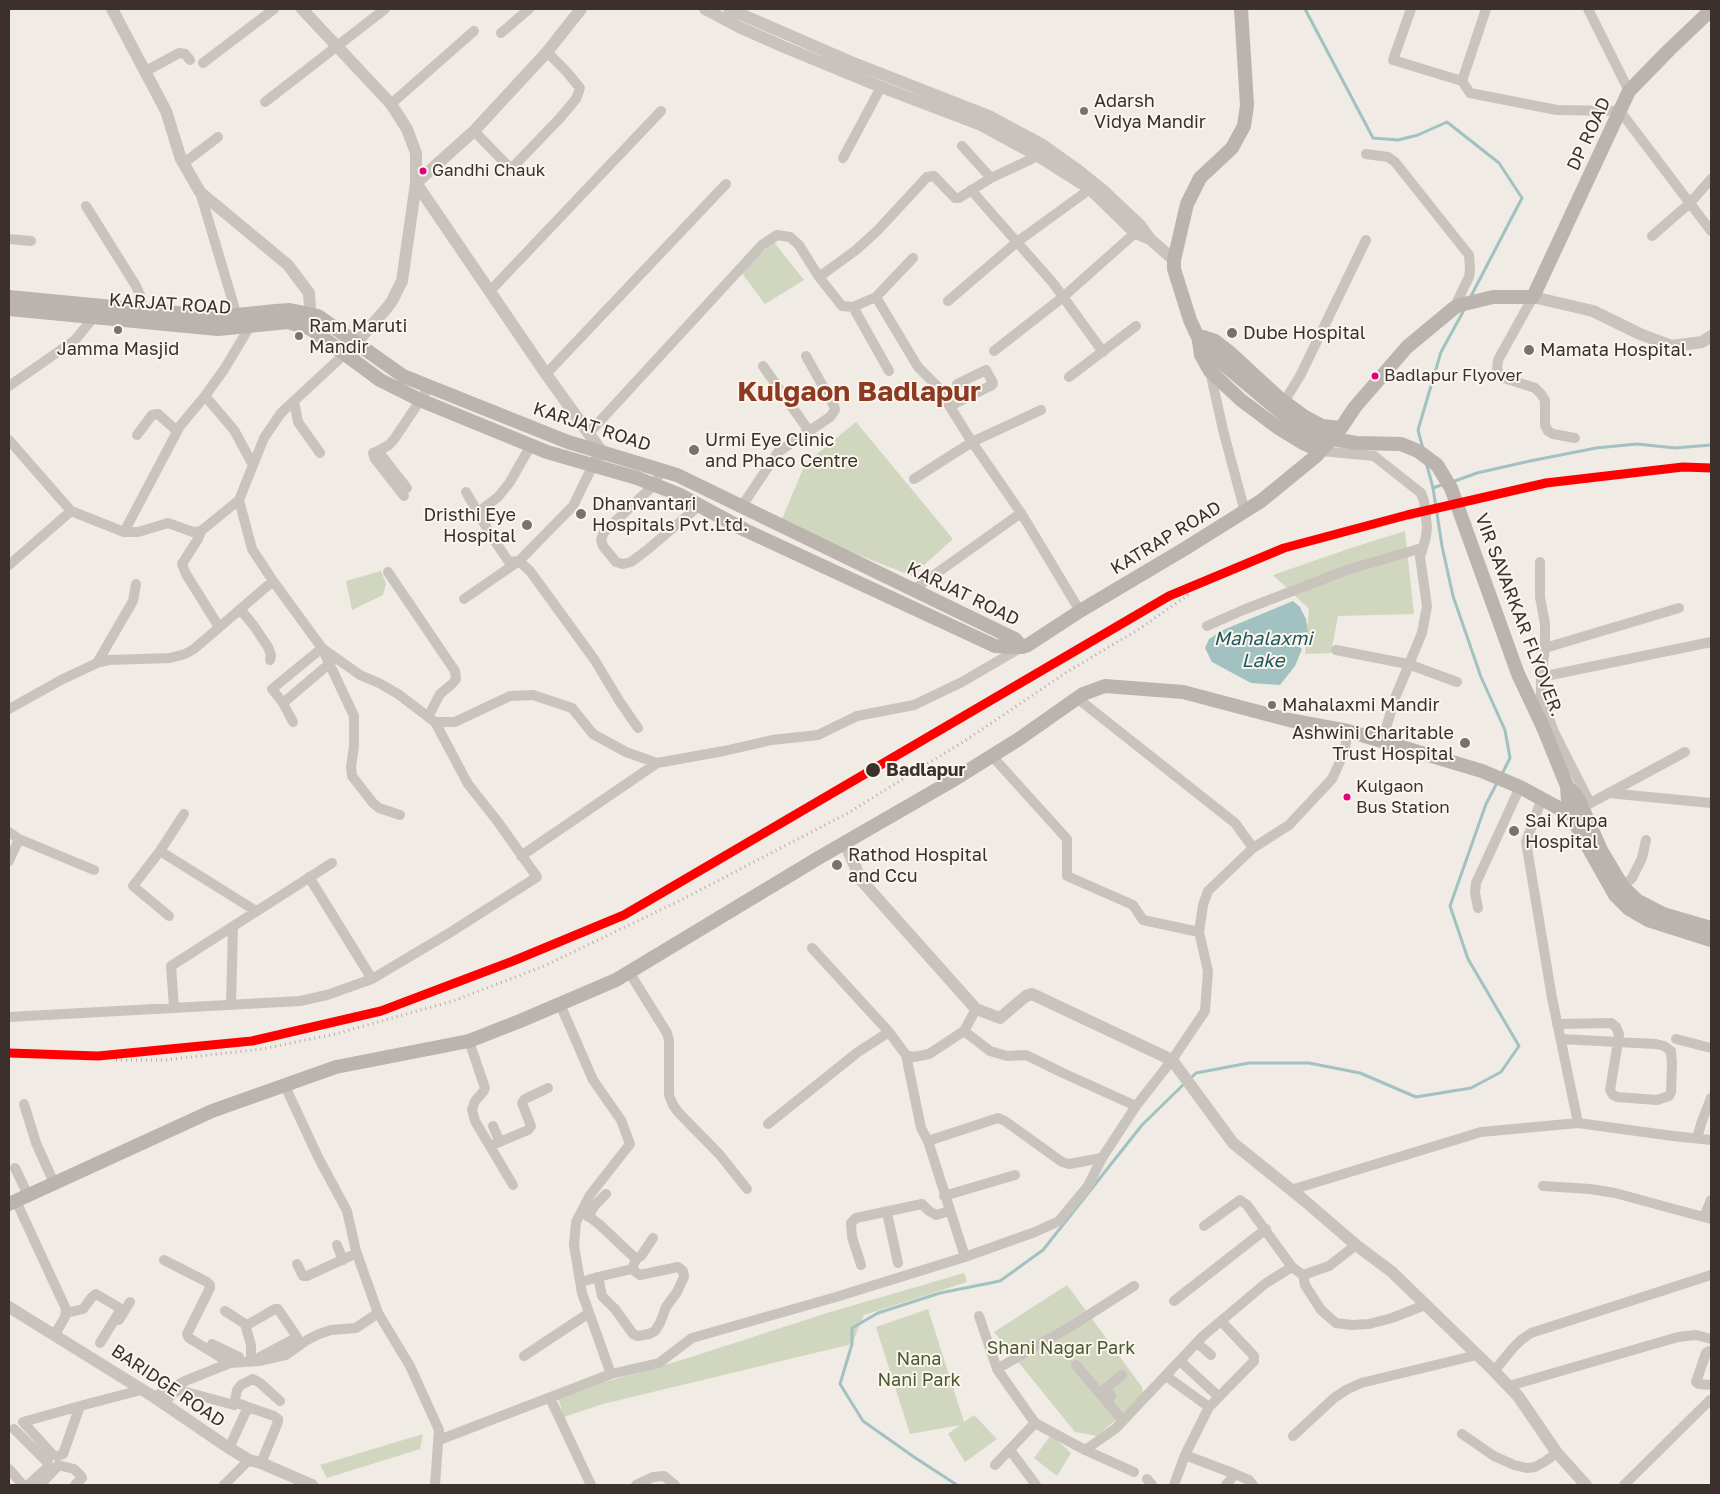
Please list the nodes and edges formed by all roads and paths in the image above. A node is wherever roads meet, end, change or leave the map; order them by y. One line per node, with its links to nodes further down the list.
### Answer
1 (112, 9): 20 (street)
2 (274, 9): 19 (street)
3 (302, 9): 16 (street)
4 (385, 9): 16 (street)
5 (529, 9): 15 (street)
6 (581, 9): 17 (street)
7 (705, 9): 22 (street)
8 (729, 9): 31 (street)
9 (1242, 9): 53 (main road)
10 (1412, 9): 21 (street)
11 (1486, 9): 21 (street)
12 (1588, 9): 23 (street)
13 (1711, 10): 23 (main road, DP ROAD)
14 (474, 31): 25 (street)
15 (501, 33)
16 (336, 47): 24 (street); 25 (street)
17 (547, 52): 28 (street); 28 (street)
18 (190, 60): 20 (street)
19 (203, 63)
20 (146, 72): 34 (street)
21 (1462, 81): 27 (street)
22 (881, 87): 31 (street); 33 (street)
23 (1629, 91): 27 (main road, DP ROAD)
24 (265, 102)
25 (391, 104): 37 (street)
26 (661, 111): 55 (street)
27 (1620, 111): 42 (street); 58 (main road, DP ROAD)
28 (474, 131): 37 (street)
29 (218, 136): 34 (street)
30 (962, 146): 35 (street)
31 (1041, 151): 35 (street); 39 (street); 48 (street)
32 (1366, 154): 62 (street)
33 (843, 158)
34 (184, 163): 41 (street)
35 (991, 178): 40 (street)
36 (1711, 179): 42 (street)
37 (416, 183): 55 (street); 73 (street)
38 (726, 184): 81 (street)
39 (1090, 189): 45 (street); 51 (street)
40 (971, 190): 51 (street); 54 (street)
41 (200, 192): 66 (street); 67 (street)
42 (1690, 203): 44 (street); 46 (street)
43 (86, 206): 64 (street)
44 (1711, 231)
45 (1135, 233): 48 (street); 57 (street)
46 (1652, 236)
47 (9, 239): 50 (street)
48 (1150, 240): 53 (street)
49 (1366, 240): 89 (street)
50 (32, 241)
51 (1017, 242): 57 (street); 60 (street)
52 (913, 258): 56 (street)
53 (1174, 260): 71 (main road)
54 (819, 277): 61 (street); 95 (street)
55 (490, 291): 81 (street)
56 (876, 297): 61 (street); 90 (street)
57 (1063, 297): 74 (street); 75 (street)
58 (1533, 297): 62 (main road, KATRAP ROAD); 72 (street, KATRAP ROAD); 97 (street)
59 (9, 298): 65 (main road, KARJAT ROAD)
60 (948, 302)
61 (853, 307): 80 (street)
62 (1457, 307): 92 (main road, KATRAP ROAD)
63 (9, 309): 65 (main road, KARJAT ROAD)
64 (143, 310): 65 (main road, KARJAT ROAD); 67 (main road, KARJAT ROAD)
65 (86, 313): 68 (main road, KARJAT ROAD); 84 (street)
66 (311, 315): 67 (main road, KARJAT ROAD); 70 (street); 73 (main road, KARJAT ROAD)
67 (238, 316)
68 (250, 326): 70 (main road, KARJAT ROAD); 86 (street)
69 (1136, 326): 75 (street)
70 (311, 329): 76 (main road, KARJAT ROAD)
71 (1198, 335): 79 (main road); 89 (main road); 161 (main road, VIR SAVARKAR FLYOVER., bridge)
72 (1711, 336)
73 (356, 343): 76 (street); 85 (main road, KARJAT ROAD)
74 (994, 351)
75 (1103, 352): 82 (street)
76 (344, 354): 87 (main road, KARJAT ROAD); 88 (street)
77 (806, 356): 94 (street)
78 (763, 366): 94 (street)
79 (1210, 370): 101 (main road); 115 (street)
80 (889, 371)
81 (546, 374): 95 (street)
82 (1069, 377)
83 (957, 384): 90 (street)
84 (9, 386)
85 (429, 387): 87 (street); 102 (main road, KARJAT ROAD)
86 (205, 396): 93 (street); 104 (street)
87 (420, 400): 100 (main road, KARJAT ROAD); 109 (street)
88 (294, 401): 103 (street); 104 (street)
89 (1284, 402): 92 (main road)
90 (950, 406): 99 (street)
91 (1042, 410): 99 (street)
92 (1340, 428): 101 (main road, KATRAP ROAD)
93 (177, 431): 96 (street); 119 (street)
94 (809, 431): 113 (street)
95 (588, 434): 102 (street)
96 (137, 435)
97 (1575, 438)
98 (9, 440): 114 (street)
99 (972, 442): 107 (street); 117 (street)
100 (530, 445): 105 (main road, KARJAT ROAD); 116 (street)
101 (1320, 451): 115 (main road, KATRAP ROAD); 120 (street)
102 (602, 452): 105 (street); 106 (main road, KARJAT ROAD)
103 (320, 453)
104 (252, 464): 111 (street)
105 (593, 465): 108 (main road, KARJAT ROAD); 121 (street)
106 (661, 470): 108 (street); 113 (main road, KARJAT ROAD)
107 (914, 479)
108 (655, 484): 112 (main road, KARJAT ROAD); 112 (street)
109 (406, 492)
110 (466, 492): 116 (street)
111 (239, 500): 118 (street); 125 (street)
112 (700, 505): 136 (main road, KARJAT ROAD)
113 (742, 506): 128 (main road, KARJAT ROAD)
114 (71, 512): 119 (street); 123 (street)
115 (1245, 512): 132 (main road, KATRAP ROAD)
116 (478, 513): 121 (street)
117 (1021, 513): 128 (street); 132 (street)
118 (201, 531): 119 (street); 134 (street)
119 (124, 532)
120 (1422, 548): 133 (street); 143 (street)
121 (514, 561): 127 (street); 129 (street); 151 (street)
122 (1540, 562): 138 (street)
123 (9, 564)
124 (388, 572): 149 (street)
125 (273, 581): 131 (street); 137 (street)
126 (136, 584): 141 (street)
127 (478, 587)
128 (912, 590): 136 (main road, KARJAT ROAD)
129 (464, 599)
130 (1678, 608): 138 (street)
131 (240, 609): 134 (street); 140 (street)
132 (1080, 611): 136 (main road, KATRAP ROAD)
133 (1207, 626)
134 (219, 627): 141 (street)
135 (1711, 642): 144 (street)
136 (1022, 647): 156 (street)
137 (322, 648): 142 (street); 147 (street); 149 (street)
138 (1545, 648): 144 (street)
139 (1336, 650): 143 (street)
140 (270, 660)
141 (97, 663): 148 (street)
142 (329, 664): 147 (street); 163 (street)
143 (1408, 664): 145 (street); 153 (street)
144 (1541, 677): 161 (street)
145 (1457, 682)
146 (1077, 698): 152 (main road); 155 (main road); 168 (street)
147 (283, 703): 150 (street)
148 (9, 709)
149 (432, 719): 156 (street); 170 (street)
150 (293, 722)
151 (638, 728)
152 (1348, 731): 153 (main road); 168 (street)
153 (1382, 741): 157 (main road)
154 (1685, 752): 158 (street)
155 (992, 756): 167 (main road); 181 (street)
156 (657, 763): 170 (street)
157 (1517, 786): 159 (main road); 176 (street)
158 (1608, 793): 160 (street); 161 (street)
159 (1542, 798): 161 (main road); 191 (street)
160 (1711, 804)
161 (1581, 808): 175 (main road); 182 (main road)
162 (184, 814): 169 (street)
163 (400, 815)
164 (9, 832): 165 (street)
165 (19, 839): 171 (street); 173 (street)
166 (1646, 840): 175 (street)
167 (845, 843): 184 (main road); 189 (street)
168 (1253, 848): 181 (street)
169 (160, 851): 177 (street); 178 (street)
170 (521, 856): 185 (street)
171 (9, 861)
172 (332, 863): 174 (street)
173 (94, 870)
174 (309, 877): 177 (street); 185 (street)
175 (1623, 887): 180 (main road)
176 (1478, 908)
177 (256, 911): 179 (street)
178 (169, 916)
179 (233, 926): 187 (street); 188 (street)
180 (1711, 928)
181 (1199, 932): 200 (street)
182 (1711, 940)
183 (812, 948): 193 (street)
184 (629, 972): 186 (main road); 220 (street)
185 (372, 979): 187 (street)
186 (560, 1004): 196 (main road); 229 (street)
187 (231, 1005): 188 (street)
188 (174, 1008): 190 (street)
189 (976, 1009): 192 (street); 200 (street)
190 (9, 1017)
191 (1558, 1024): 194 (street); 197 (street)
192 (964, 1031): 199 (street); 205 (street)
193 (889, 1032): 199 (street); 207 (street)
194 (1560, 1039): 197 (street); 206 (street)
195 (1676, 1039): 198 (street)
196 (469, 1041): 201 (main road); 213 (street)
197 (1618, 1042): 197 (street)
198 (1711, 1048)
199 (906, 1055): 211 (street)
200 (1175, 1064): 205 (street); 221 (street)
201 (285, 1086): 217 (main road); 235 (street)
202 (548, 1088): 212 (street)
203 (1711, 1098): 209 (street)
204 (24, 1104): 217 (street)
205 (1136, 1106): 214 (street)
206 (1578, 1123): 209 (street); 221 (street)
207 (768, 1124)
208 (492, 1126): 212 (street)
209 (1697, 1138): 210 (street)
210 (1711, 1140)
211 (928, 1141): 214 (street); 223 (street)
212 (500, 1142): 213 (street)
213 (490, 1146): 218 (street)
214 (1102, 1158): 236 (street)
215 (12, 1170): 224 (street)
216 (1015, 1175): 223 (street)
217 (54, 1183): 224 (main road)
218 (513, 1185)
219 (1543, 1186): 228 (street)
220 (747, 1189)
221 (1291, 1190): 234 (street)
222 (606, 1194): 229 (street)
223 (944, 1196): 226 (street)
224 (19, 1199): 256 (street)
225 (1711, 1200): 228 (street)
226 (949, 1211): 227 (street); 236 (street)
227 (887, 1213): 240 (street); 242 (street)
228 (1708, 1218)
229 (589, 1220): 237 (street); 248 (street)
230 (1204, 1226): 231 (street)
231 (1266, 1229): 243 (street); 250 (street)
232 (653, 1238): 237 (street)
233 (337, 1245): 239 (street)
234 (1356, 1245): 245 (street); 252 (street)
235 (357, 1253): 239 (street); 255 (street)
236 (965, 1257): 278 (street)
237 (636, 1259): 244 (street)
238 (164, 1260): 273 (street)
239 (343, 1260): 241 (street)
240 (898, 1263)
241 (297, 1264)
242 (861, 1265)
243 (1292, 1267): 245 (street); 259 (street)
244 (632, 1269): 247 (street); 247 (street)
245 (1303, 1275): 252 (street)
246 (1711, 1275): 277 (street)
247 (598, 1277): 248 (street)
248 (581, 1282): 257 (street)
249 (1134, 1286): 276 (street)
250 (1174, 1301)
251 (130, 1302): 272 (street)
252 (1425, 1305): 269 (street)
253 (9, 1307): 261 (street, BARIDGE ROAD)
254 (225, 1311): 260 (street)
255 (378, 1313): 264 (street); 300 (street)
256 (66, 1314): 261 (street); 263 (street)
257 (590, 1314): 270 (street); 278 (street)
258 (979, 1316): 276 (street)
259 (1222, 1321): 265 (street); 284 (street)
260 (245, 1324): 264 (street); 271 (street)
261 (55, 1334): 272 (street, BARIDGE ROAD)
262 (1711, 1339): 282 (street)
263 (100, 1342)
264 (297, 1343): 271 (street); 273 (street)
265 (1197, 1343): 268 (street); 274 (street)
266 (212, 1344): 273 (street)
267 (1711, 1351): 281 (street)
268 (1210, 1355)
269 (1477, 1355): 277 (street); 299 (street)
270 (524, 1356)
271 (251, 1358): 273 (street)
272 (95, 1360): 283 (street, BARIDGE ROAD)
273 (235, 1360): 286 (street)
274 (1180, 1361): 280 (street); 284 (street)
275 (1076, 1365): 289 (street)
276 (997, 1369): 296 (street)
277 (1494, 1371): 282 (street)
278 (611, 1374): 285 (street)
279 (1122, 1375): 289 (street)
280 (1166, 1376): 293 (street); 294 (street)
281 (1711, 1385)
282 (1509, 1386): 304 (street)
283 (141, 1390): 286 (street, BARIDGE ROAD); 291 (street)
284 (1219, 1397): 293 (street)
285 (550, 1398): 300 (street); 319 (street)
286 (159, 1400): 290 (street); 301 (street, BARIDGE ROAD)
287 (1710, 1400): 327 (street)
288 (280, 1401): 290 (street)
289 (1107, 1401): 294 (street)
290 (237, 1403): 292 (street)
291 (80, 1406): 295 (street); 306 (street)
292 (248, 1407): 301 (street); 307 (street)
293 (1209, 1407): 305 (street)
294 (1123, 1421): 303 (street)
295 (23, 1422): 297 (street); 306 (street)
296 (1035, 1423): 302 (street); 303 (street)
297 (12, 1431): 313 (street)
298 (1462, 1434): 304 (street)
299 (1293, 1436)
300 (439, 1440): 318 (street)
301 (229, 1448): 307 (street, BARIDGE ROAD)
302 (1010, 1450): 308 (street); 322 (street)
303 (1085, 1450): 310 (street)
304 (1557, 1453): 326 (street)
305 (1185, 1455): 311 (street); 323 (street)
306 (58, 1461): 314 (street); 315 (street)
307 (255, 1462): 316 (street); 317 (street, BARIDGE ROAD)
308 (995, 1465)
309 (9, 1469): 312 (street)
310 (1134, 1472)
311 (1235, 1474): 324 (street); 325 (street)
312 (23, 1485)
313 (28, 1485)
314 (40, 1485)
315 (75, 1485)
316 (224, 1485)
317 (312, 1485)
318 (435, 1485)
319 (591, 1485)
320 (636, 1485): 321 (street)
321 (675, 1485)
322 (1036, 1485)
323 (1174, 1485)
324 (1226, 1485)
325 (1253, 1485)
326 (1586, 1485)
327 (1624, 1485)

